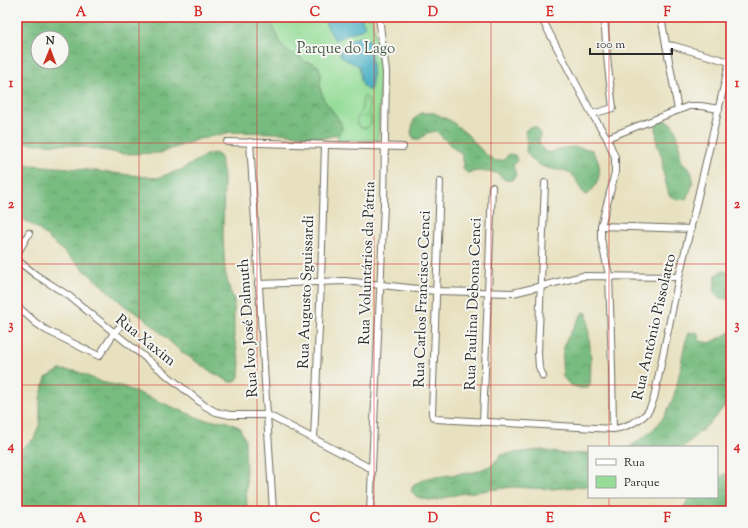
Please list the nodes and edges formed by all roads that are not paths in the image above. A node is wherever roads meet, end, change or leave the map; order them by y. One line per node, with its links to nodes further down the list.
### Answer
1 (379, 17): 15 (street, Rua Voluntários da Pátria)
2 (541, 17): 10 (street)
3 (604, 17): 10 (street)
4 (661, 17): 5 (street)
5 (666, 45): 7 (street); 9 (street)
6 (731, 56): 7 (street, Rua Antônio Pissolatto)
7 (730, 62): 8 (street, Rua Antônio Pissolatto)
8 (719, 109): 9 (street); 21 (street, Rua Antônio Pissolatto)
9 (678, 110): 11 (street)
10 (592, 114): 11 (street)
11 (607, 138): 20 (street)
12 (227, 142): 13 (street)
13 (250, 142): 14 (street); 28 (street, Rua Ivo José Dalmuth)
14 (325, 145): 15 (street); 27 (street, Rua Augusto Sguissardi)
15 (385, 146): 16 (street); 29 (street, Rua Voluntários da Pátria)
16 (403, 147)
17 (440, 182): 31 (street, Rua Carlos Francisco Cenci)
18 (545, 183): 30 (street)
19 (492, 187): 32 (street, Rua Paulina Debona Cenci)
20 (601, 226): 21 (street); 25 (street)
21 (691, 229): 26 (street, Rua Antônio Pissolatto)
22 (29, 233): 23 (street)
23 (17, 254)
24 (17, 260): 35 (street, Rua Xaxim)
25 (609, 275): 26 (street); 30 (street); 40 (street)
26 (679, 277): 40 (street, Rua Antônio Pissolatto)
27 (321, 281): 28 (street); 29 (street); 41 (street, Rua Augusto Sguissardi)
28 (258, 284): 37 (street, Rua Ivo José Dalmuth)
29 (380, 284): 31 (street); 42 (street, Rua Voluntários da Pátria)
30 (541, 286): 32 (street); 36 (street)
31 (436, 291): 32 (street); 38 (street, Rua Carlos Francisco Cenci)
32 (487, 292): 39 (street, Rua Paulina Debona Cenci)
33 (17, 306): 35 (street)
34 (126, 320): 35 (street)
35 (114, 333): 37 (street, Rua Xaxim)
36 (543, 376)
37 (268, 415): 41 (street); 43 (street, Rua Ivo José Dalmuth)
38 (433, 417): 39 (street, Rua Antônio Pissolatto)
39 (483, 422): 40 (street, Rua Antônio Pissolatto)
40 (612, 429)
41 (314, 439): 42 (street)
42 (372, 469): 45 (street, Rua Voluntários da Pátria)
43 (273, 511): 44 (street)
44 (290, 511)
45 (370, 511)

